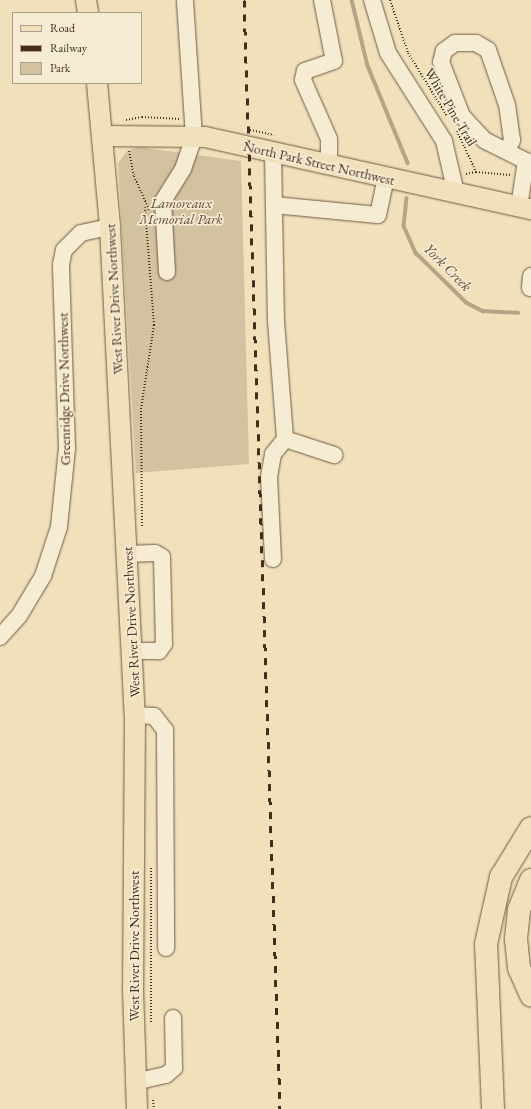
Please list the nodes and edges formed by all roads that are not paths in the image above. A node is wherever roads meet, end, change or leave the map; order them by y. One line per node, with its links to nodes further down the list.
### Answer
1 (86, 0): 5 (main road)
2 (185, 0): 8 (street)
3 (322, 0): 11 (street)
4 (372, 0): 13 (street)
5 (88, 12)
6 (97, 84): 7 (main road, West River Drive Northwest)
7 (104, 136): 8 (main road, North Park Street Northwest); 16 (main road, West River Drive Northwest)
8 (194, 137): 10 (main road, North Park Street Northwest); 17 (street)
9 (508, 150): 9 (street); 15 (street)
10 (273, 152): 11 (main road, North Park Street Northwest); 14 (street)
11 (329, 165): 12 (main road, North Park Street Northwest)
12 (386, 178): 13 (main road, North Park Street Northwest); 14 (street)
13 (456, 193): 15 (main road, North Park Street Northwest)
14 (274, 205): 18 (street)
15 (525, 208)
16 (110, 227): 20 (main road, West River Drive Northwest); 22 (street, Greenridge Drive Northwest)
17 (167, 272)
18 (285, 439): 19 (street); 21 (street)
19 (334, 455)
20 (127, 554): 23 (main road, West River Drive Northwest); 23 (street)
21 (274, 559)
22 (0, 638)
23 (132, 651): 24 (main road, West River Drive Northwest)
24 (136, 715): 27 (street); 30 (main road, West River Drive Northwest)
25 (531, 828): 32 (highway)
26 (531, 880): 28 (highway)
27 (166, 948)
28 (531, 995)
29 (173, 1018): 30 (street)
30 (135, 1082): 31 (main road, West River Drive Northwest)
31 (137, 1109)
32 (493, 1109)

